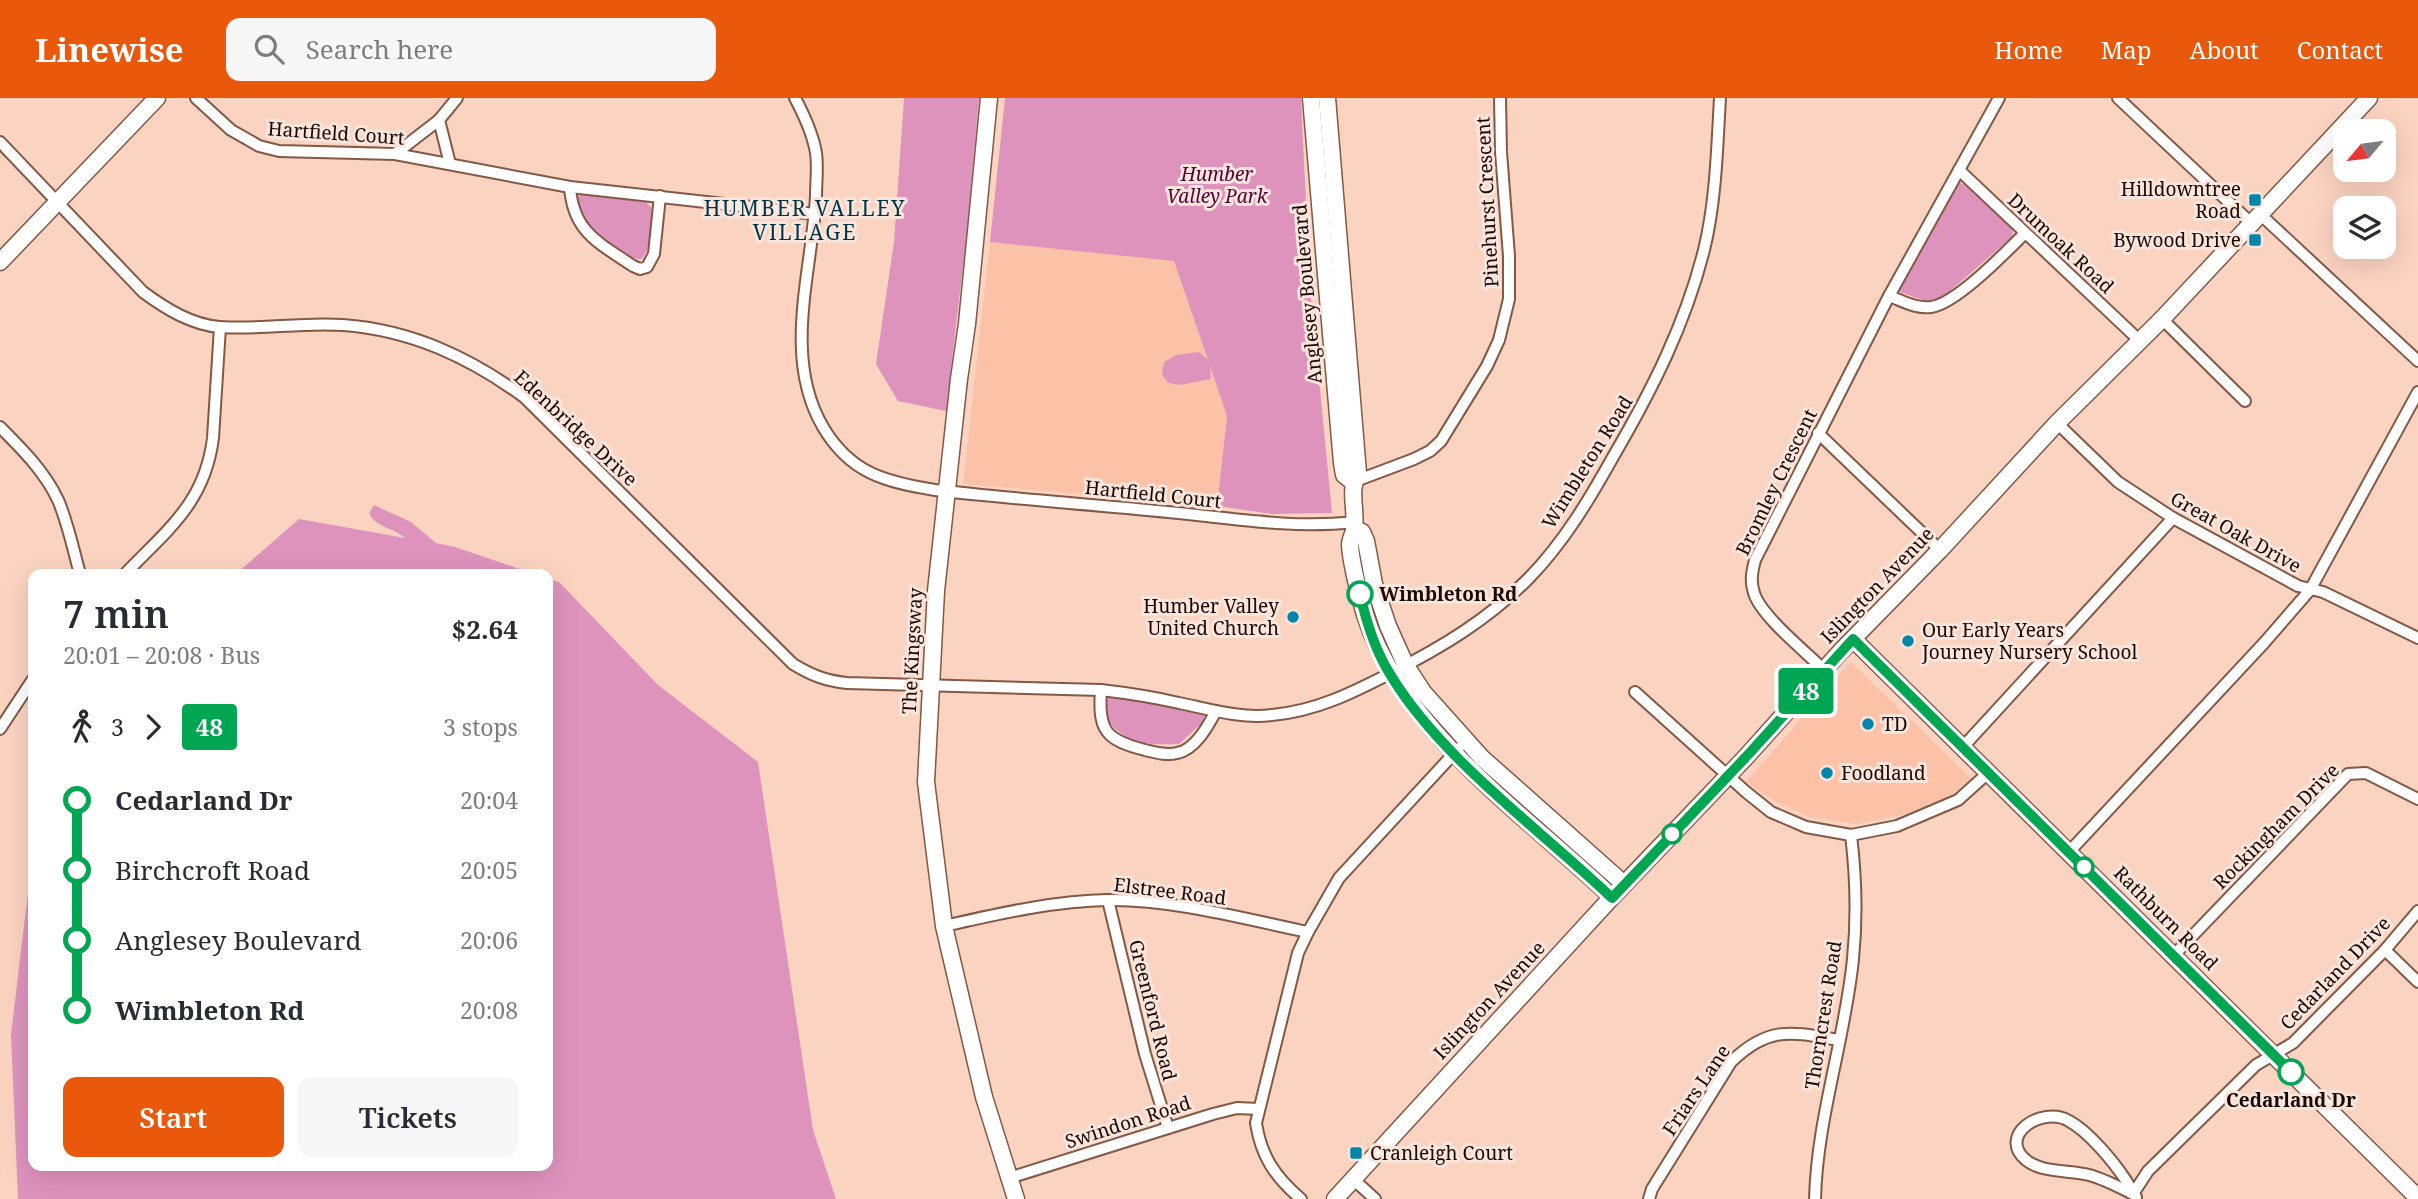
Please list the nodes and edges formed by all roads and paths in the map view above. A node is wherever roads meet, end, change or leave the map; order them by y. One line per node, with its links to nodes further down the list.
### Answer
1 (158, 98): 20 (street)
2 (197, 98): 15 (street, Hartfield Court)
3 (457, 98): 13 (street)
4 (795, 98): 21 (street, Hartfield Court)
5 (989, 98): 36 (street, The Kingsway)
6 (1311, 98): 35 (street, Anglesey Boulevard)
7 (1327, 98): 35 (street, Anglesey Boulevard)
8 (1500, 98): 35 (street, Pinehurst Crescent)
9 (1720, 98): 45 (street, Wimbleton Road)
10 (2000, 98): 17 (street, Bromley Crescent)
11 (2119, 98): 22 (street)
12 (2369, 98): 22 (street, Islington Avenue)
13 (439, 121): 15 (street); 16 (street)
14 (0, 142): 20 (street, Edenbridge Drive)
15 (395, 154): 16 (street, Hartfield Court)
16 (450, 164): 18 (street, Hartfield Court)
17 (1959, 170): 23 (street, Drumoak Road); 25 (street, Bromley Crescent)
18 (570, 187): 19 (street, Hartfield Court); 19 (street)
19 (660, 196): 21 (street, Hartfield Court)
20 (58, 203): 24 (street); 27 (street, Edenbridge Drive)
21 (815, 214): 36 (street, Hartfield Court)
22 (2256, 219): 26 (street, Islington Avenue); 29 (street)
23 (2025, 233): 25 (street); 28 (street, Drumoak Road)
24 (0, 262)
25 (1889, 296): 34 (street, Bromley Crescent)
26 (2162, 319): 28 (street, Islington Avenue); 31 (street)
27 (220, 327): 41 (street); 49 (street, Edenbridge Drive)
28 (2140, 341): 32 (street, Islington Avenue)
29 (2418, 361)
30 (2418, 392): 42 (street)
31 (2245, 401)
32 (2057, 423): 37 (street, Great Oak Drive); 39 (street, Islington Avenue)
33 (0, 427): 40 (street)
34 (1818, 433): 39 (street); 46 (street, Bromley Crescent)
35 (1353, 482): 38 (street, Anglesey Boulevard)
36 (948, 491): 38 (street, Hartfield Court); 49 (street, The Kingsway)
37 (2173, 518): 42 (street, Great Oak Drive); 55 (street)
38 (1354, 525): 45 (street, Anglesey Boulevard); 47 (street, Anglesey Boulevard)
39 (1940, 550): 44 (street, Islington Avenue)
40 (79, 569)
41 (130, 569)
42 (2310, 590): 43 (street, Great Oak Drive); 61 (street)
43 (2418, 638)
44 (1853, 639): 46 (street, Islington Avenue); 55 (street, Rathburn Road)
45 (1406, 666): 47 (street, Wimbleton Road); 54 (street, Anglesey Boulevard)
46 (1824, 670): 58 (street, Islington Avenue)
47 (1390, 674): 52 (street, Wimbleton Road); 56 (street, Anglesey Boulevard)
48 (28, 687): 53 (street)
49 (931, 687): 50 (street, Wimbleton Road); 66 (street, The Kingsway)
50 (1101, 690): 52 (street, Wimbleton Road); 52 (street)
51 (1635, 692): 58 (street)
52 (1216, 711)
53 (0, 729)
54 (1466, 741): 56 (street); 62 (street, Anglesey Boulevard)
55 (1962, 748): 57 (street, Rathburn Road)
56 (1454, 754): 63 (street, Anglesey Boulevard); 67 (street)
57 (1988, 773): 60 (street); 61 (street, Rathburn Road)
58 (1727, 778): 60 (street); 62 (street, Islington Avenue)
59 (2418, 799): 69 (street, Rockingham Drive)
60 (1851, 835): 71 (street, Thorncrest Road)
61 (2069, 852): 69 (street, Rathburn Road)
62 (1624, 884): 63 (street, Islington Avenue)
63 (1612, 898): 76 (street, Islington Avenue)
64 (1108, 900): 66 (street, Elstree Road); 67 (street, Elstree Road); 74 (street, Greenford Road)
65 (2418, 911): 68 (street, Cedarland Drive)
66 (944, 926): 75 (street, The Kingsway)
67 (1308, 932): 73 (street)
68 (2385, 950): 70 (street); 72 (street, Cedarland Drive)
69 (2174, 956): 72 (street, Rathburn Road)
70 (2418, 982)
71 (1839, 1040): 83 (street, Friars Lane); 84 (street, Thorncrest Road)
72 (2273, 1054): 77 (street, Cedarland Drive); 78 (street, Rathburn Road)
73 (1259, 1109): 74 (street, Swindon Road); 80 (street)
74 (1168, 1128): 75 (street, Swindon Road)
75 (1009, 1178): 79 (street, The Kingsway)
76 (1353, 1179): 81 (street, Islington Avenue); 82 (street)
77 (2136, 1196): 77 (street)
78 (2418, 1198)
79 (1016, 1199)
80 (1301, 1199)
81 (1335, 1199)
82 (1375, 1199)
83 (1649, 1199)
84 (1815, 1199)

